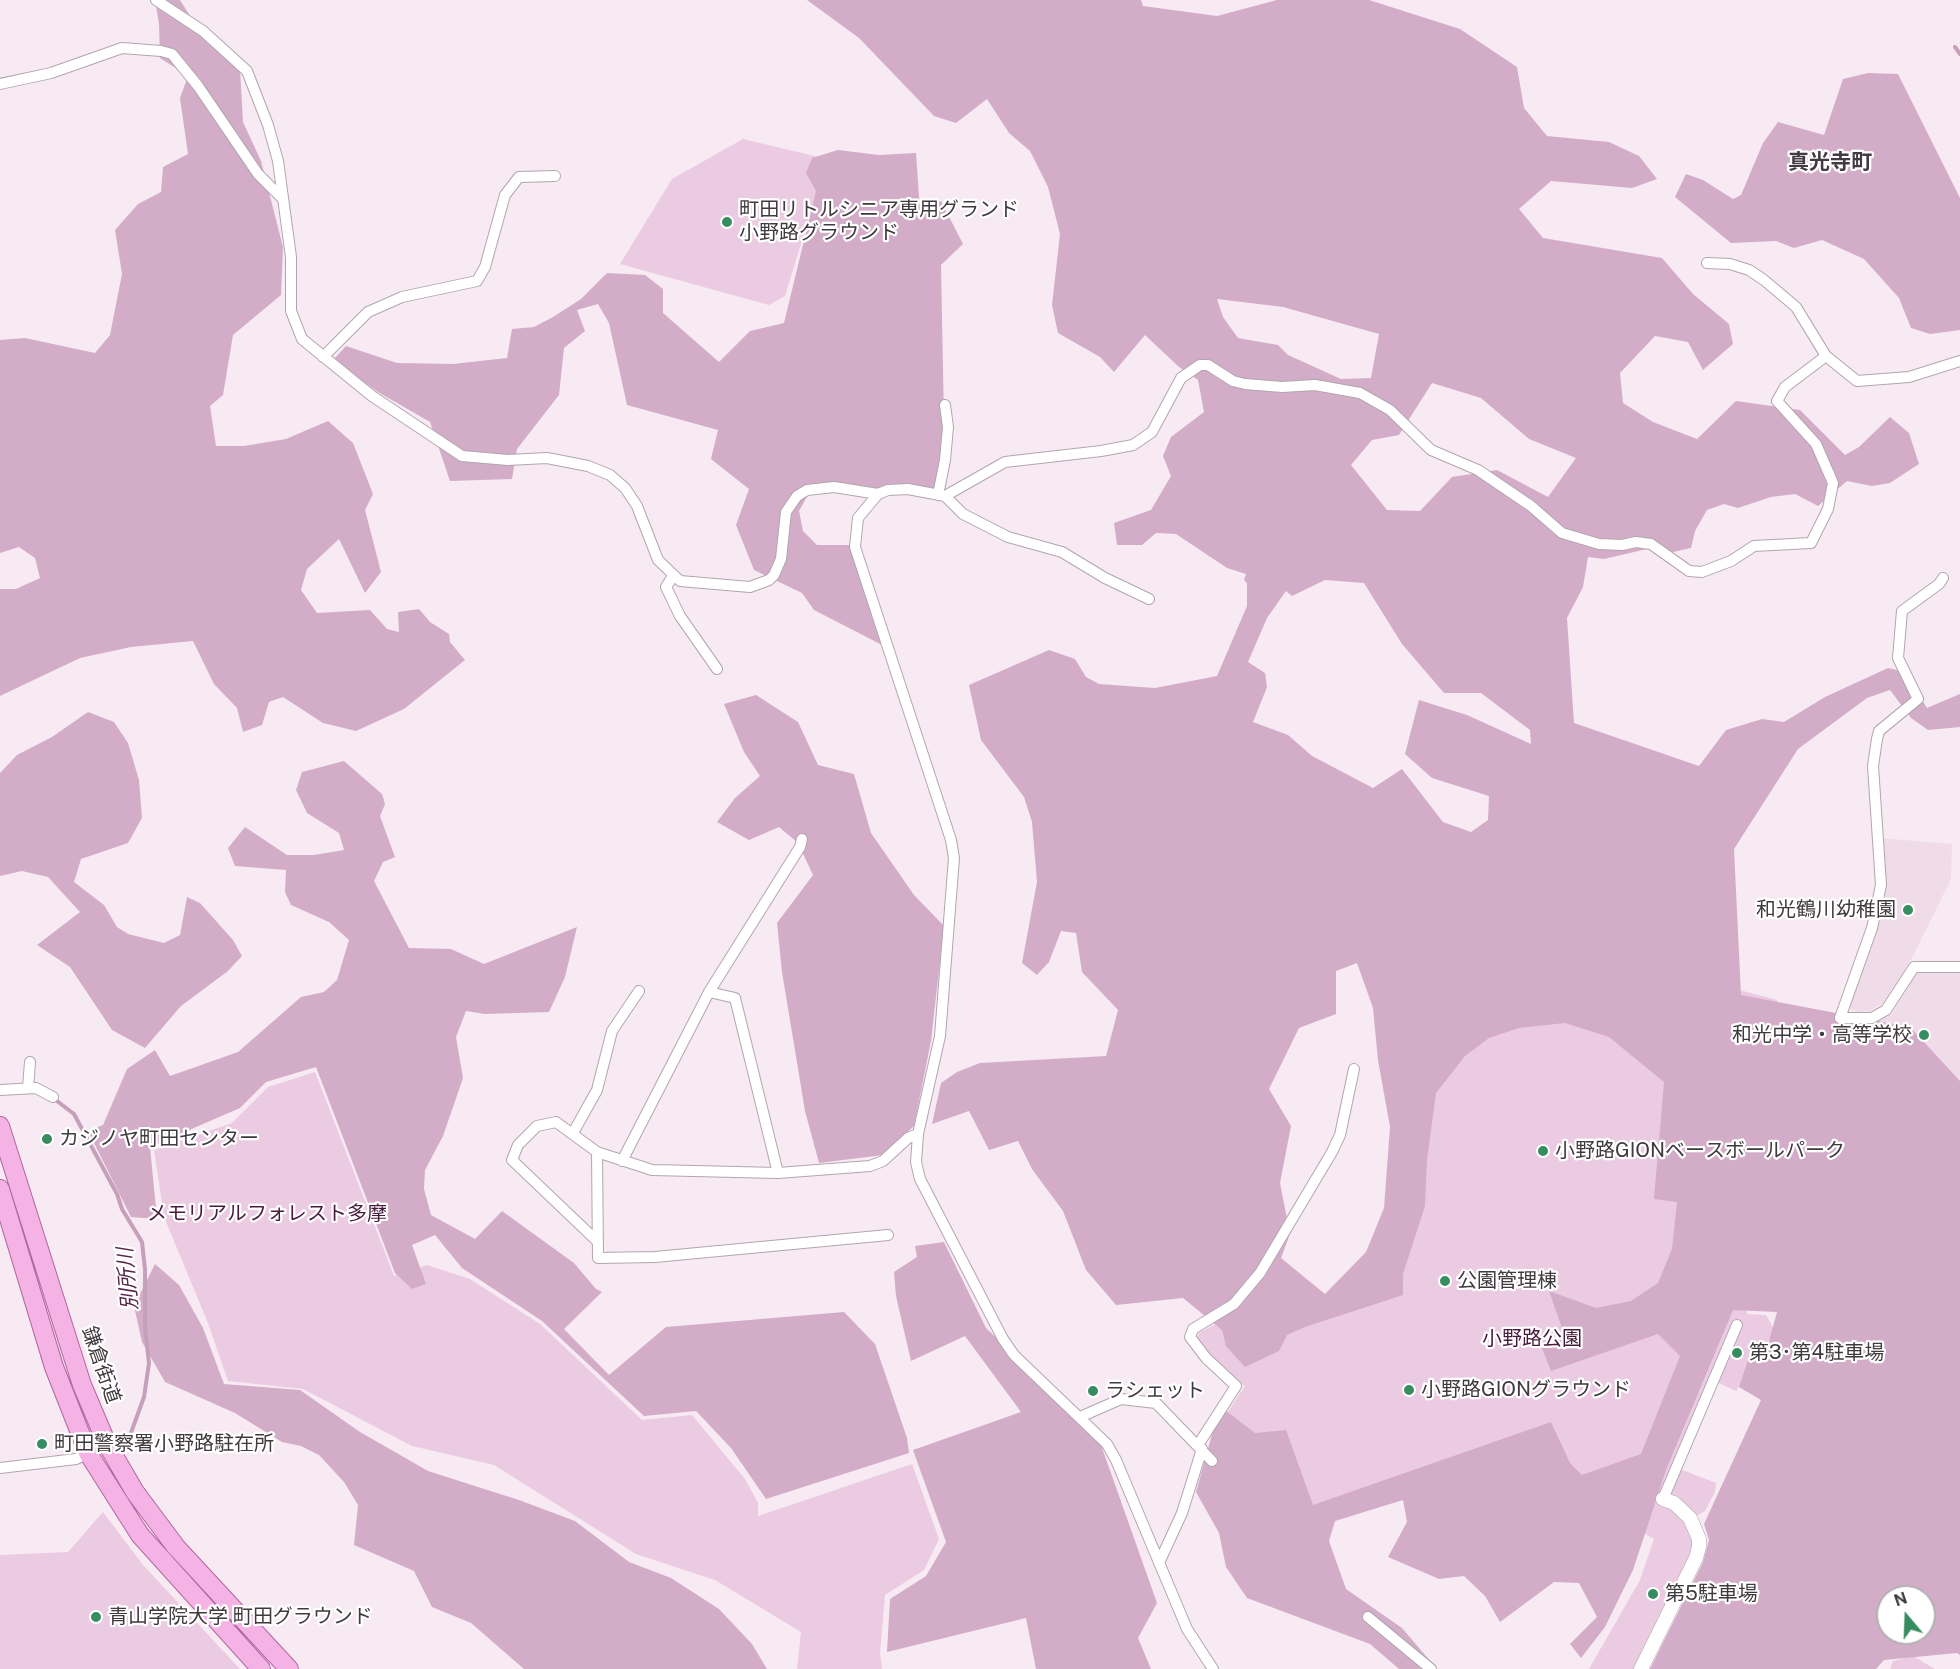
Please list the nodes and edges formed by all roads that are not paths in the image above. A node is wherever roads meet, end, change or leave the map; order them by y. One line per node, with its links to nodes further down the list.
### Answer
1 (156, 0): 4 (street)
2 (0, 84): 4 (street)
3 (555, 176): 7 (street)
4 (283, 199): 7 (street)
5 (1707, 263): 6 (street)
6 (1826, 356): 8 (street); 11 (street)
7 (323, 357): 12 (street)
8 (1960, 361)
9 (945, 405): 11 (street)
10 (878, 494): 11 (street); 12 (street); 27 (street)
11 (942, 495): 14 (street)
12 (673, 576): 15 (street)
13 (1943, 578): 17 (street)
14 (1149, 598)
15 (717, 669)
16 (802, 839): 19 (street)
17 (1960, 967)
18 (639, 990): 26 (street)
19 (709, 992): 29 (street); 30 (street)
20 (30, 1062): 22 (street)
21 (1354, 1069): 37 (street)
22 (28, 1088): 23 (street); 24 (street)
23 (0, 1090)
24 (53, 1097)
25 (0, 1126): 36 (main road, 鎌倉街道)
26 (573, 1134): 28 (street); 33 (street)
27 (918, 1134): 30 (street); 35 (street)
28 (597, 1152): 29 (street); 33 (street)
29 (622, 1161): 30 (street)
30 (778, 1173)
31 (0, 1189): 38 (main road)
32 (888, 1236): 33 (street)
33 (598, 1242)
34 (1737, 1325): 41 (street)
35 (1080, 1417): 37 (street); 42 (street)
36 (107, 1444): 38 (street); 45 (main road, 鎌倉街道)
37 (1200, 1447): 39 (street); 42 (street)
38 (88, 1453): 40 (street); 44 (main road)
39 (1212, 1461)
40 (0, 1468)
41 (1663, 1499): 48 (street)
42 (1159, 1563): 46 (street)
43 (1368, 1617): 47 (street)
44 (261, 1669)
45 (289, 1669)
46 (1213, 1669)
47 (1431, 1669)
48 (1641, 1669)

